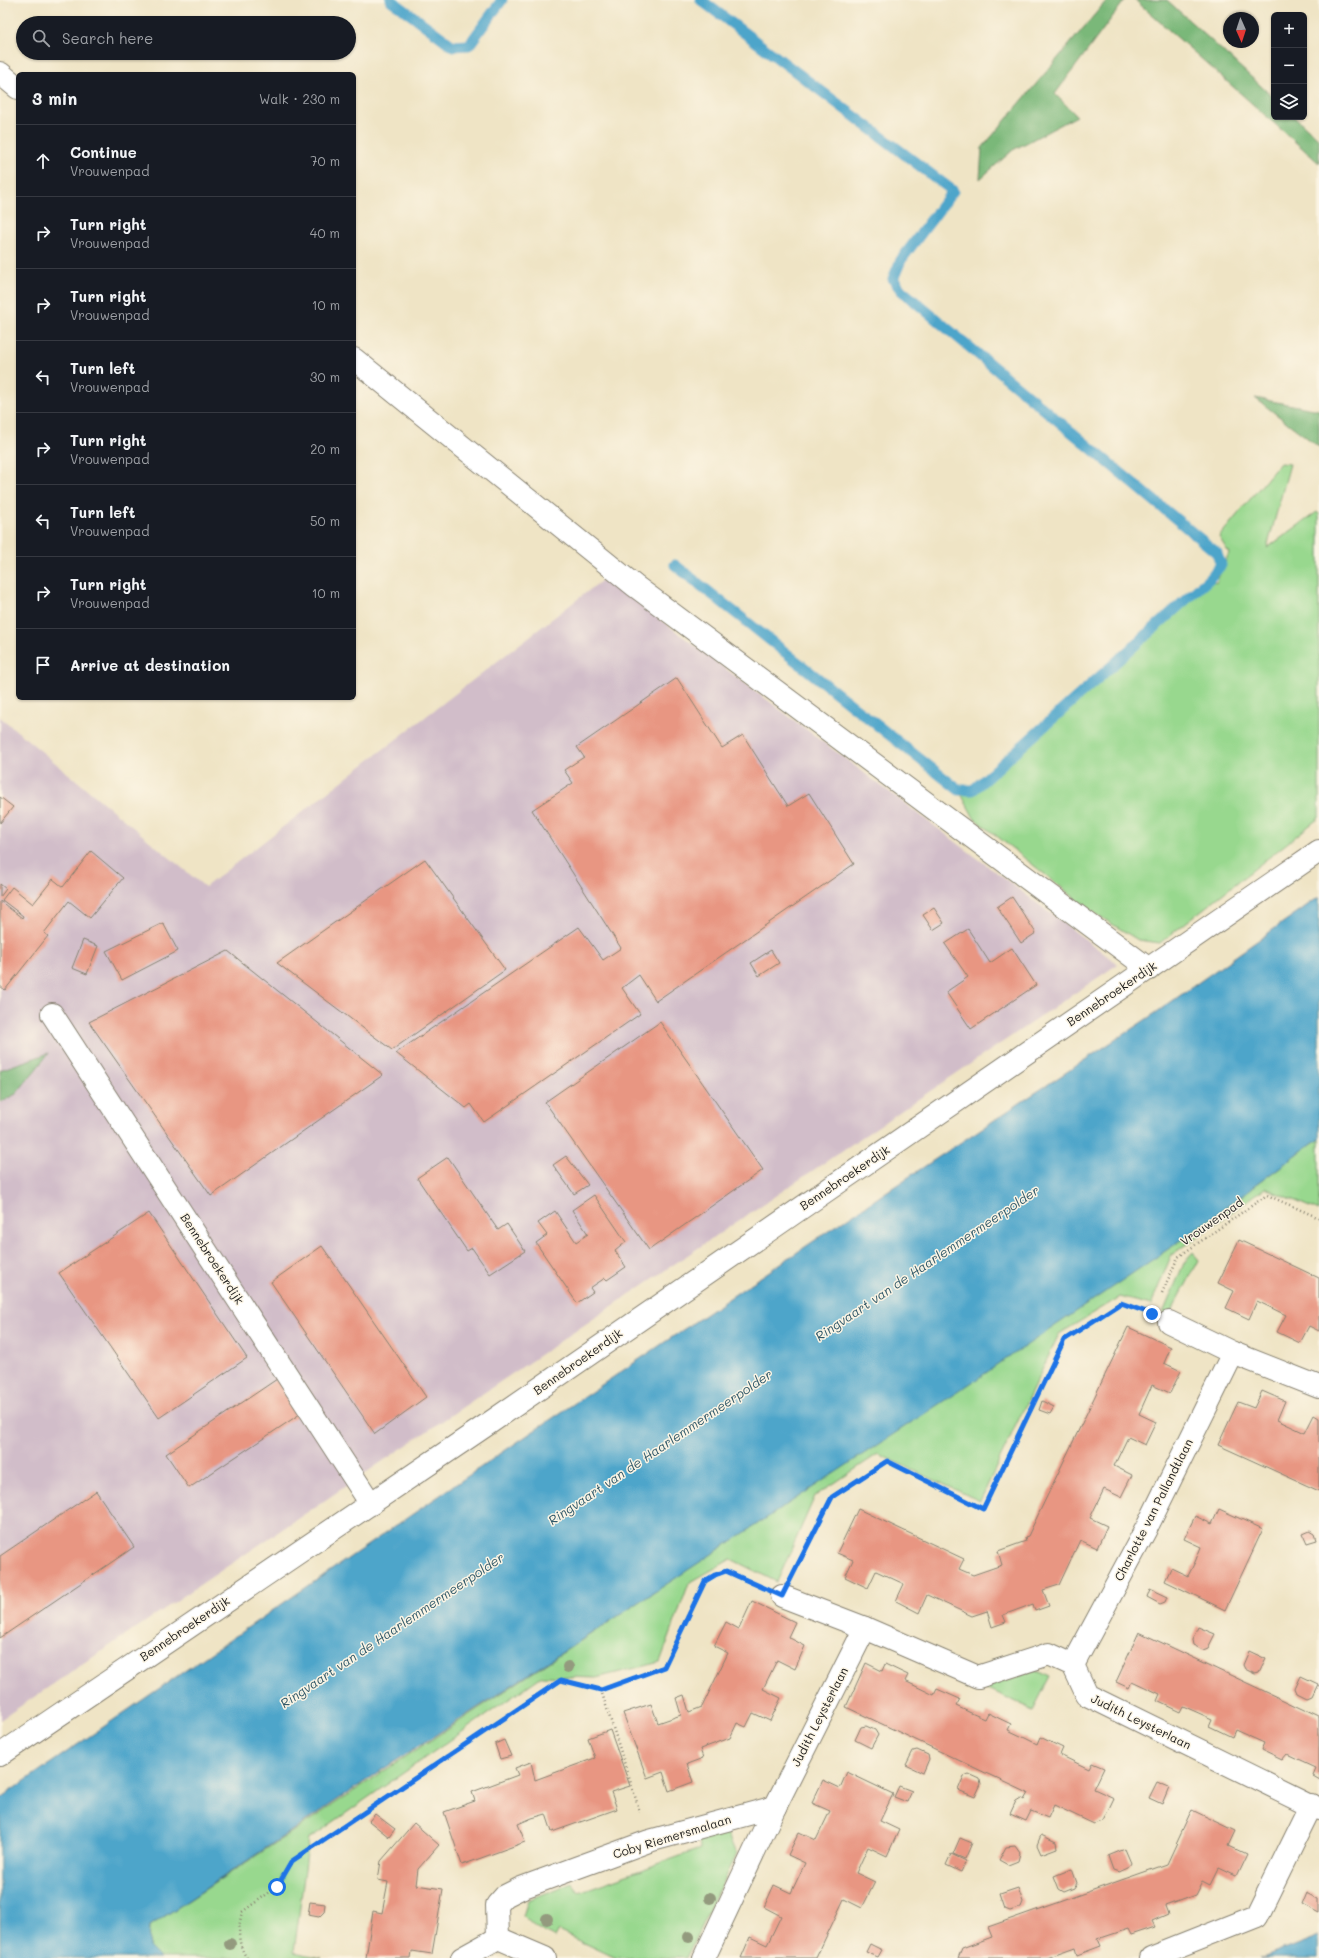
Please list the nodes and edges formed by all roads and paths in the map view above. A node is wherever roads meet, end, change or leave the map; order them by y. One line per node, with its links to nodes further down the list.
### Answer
1 (0, 73): 2 (street)
2 (16, 86)
3 (356, 361): 5 (street)
4 (1319, 851): 5 (street, Bennebroekerdijk)
5 (1150, 969): 13 (street, Bennebroekerdijk)
6 (52, 1014): 13 (street, Bennebroekerdijk)
7 (1319, 1218): 8 (path, Vrouwenpad)
8 (1159, 1300)
9 (1146, 1312): 14 (path)
10 (1169, 1322): 11 (street)
11 (1232, 1353): 12 (street); 16 (street, Charlotte van Pallandtlaan)
12 (1319, 1387)
13 (371, 1504): 18 (street, Bennebroekerdijk)
14 (782, 1596): 15 (street); 17 (path)
15 (865, 1628): 16 (street); 19 (street, Judith Leysterlaan)
16 (1073, 1665): 20 (street, Judith Leysterlaan)
17 (601, 1690): 21 (path); 23 (path)
18 (0, 1755)
19 (775, 1807): 21 (street, Coby Riemersmalaan); 26 (street)
20 (1315, 1807): 27 (street)
21 (649, 1841): 22 (street, Coby Riemersmalaan)
22 (498, 1938): 24 (street); 25 (street)
23 (247, 1958)
24 (462, 1958)
25 (545, 1958)
26 (704, 1958)
27 (1151, 1958)

